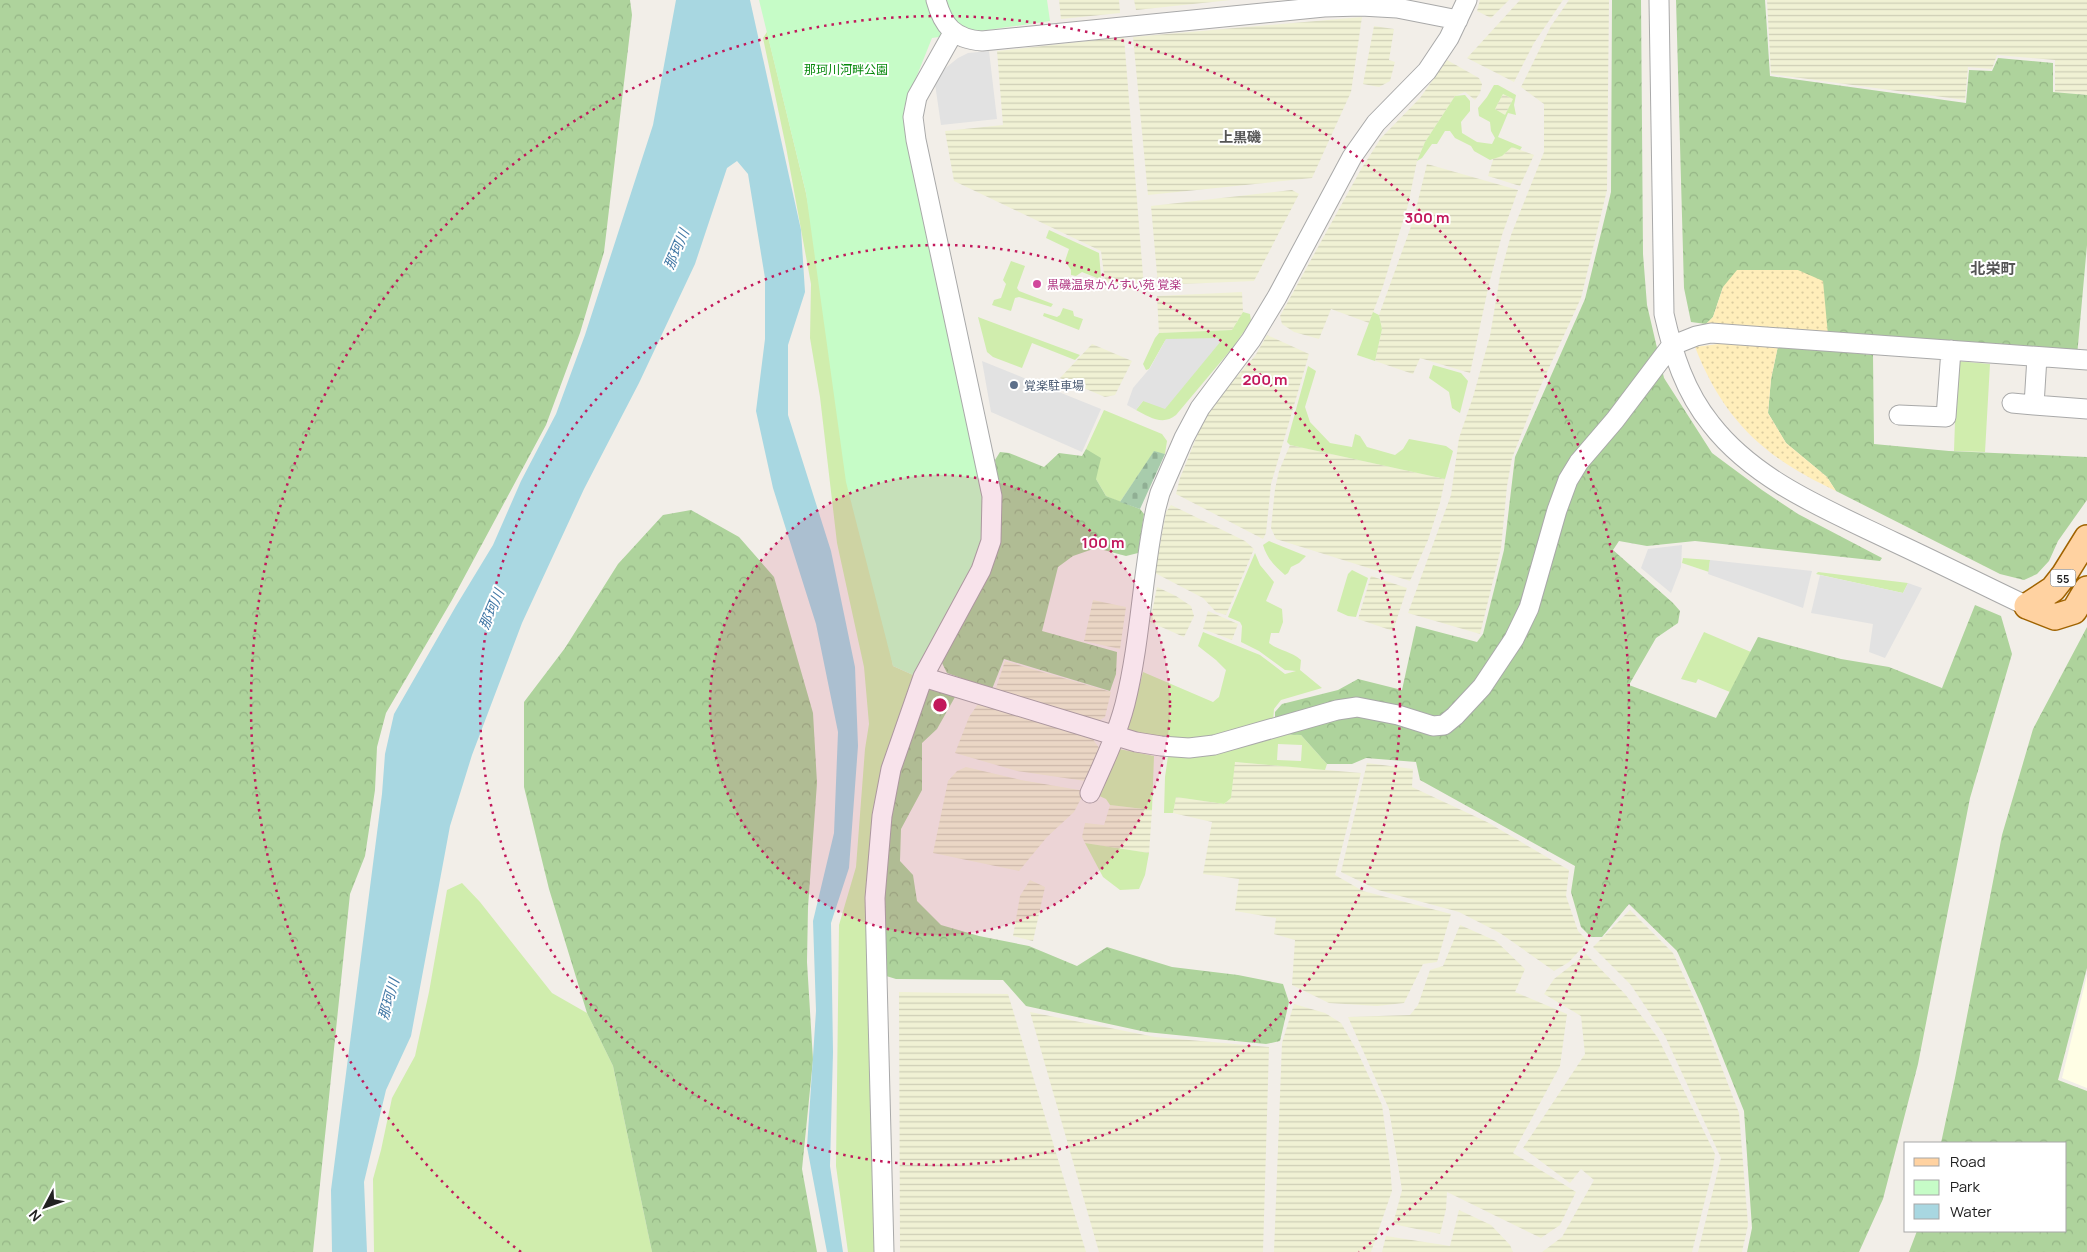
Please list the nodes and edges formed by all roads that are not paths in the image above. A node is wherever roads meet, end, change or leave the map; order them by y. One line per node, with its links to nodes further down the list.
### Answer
1 (936, 0): 5 (street)
2 (1467, 0): 4 (street)
3 (1659, 0): 6 (street)
4 (1458, 20): 5 (street); 18 (street)
5 (953, 33): 17 (street)
6 (1671, 346): 7 (street); 16 (street); 18 (street)
7 (1951, 350): 8 (street); 13 (street)
8 (2037, 357): 9 (street); 11 (street)
9 (2087, 360)
10 (2012, 403): 11 (street)
11 (2034, 405): 12 (street)
12 (2087, 409)
13 (1899, 415)
14 (2087, 538): 16 (main road, 55)
15 (2087, 589): 16 (main road, 55)
16 (2027, 606)
17 (923, 677): 18 (street); 20 (street)
18 (1116, 735): 19 (street)
19 (1090, 793)
20 (884, 1252)

